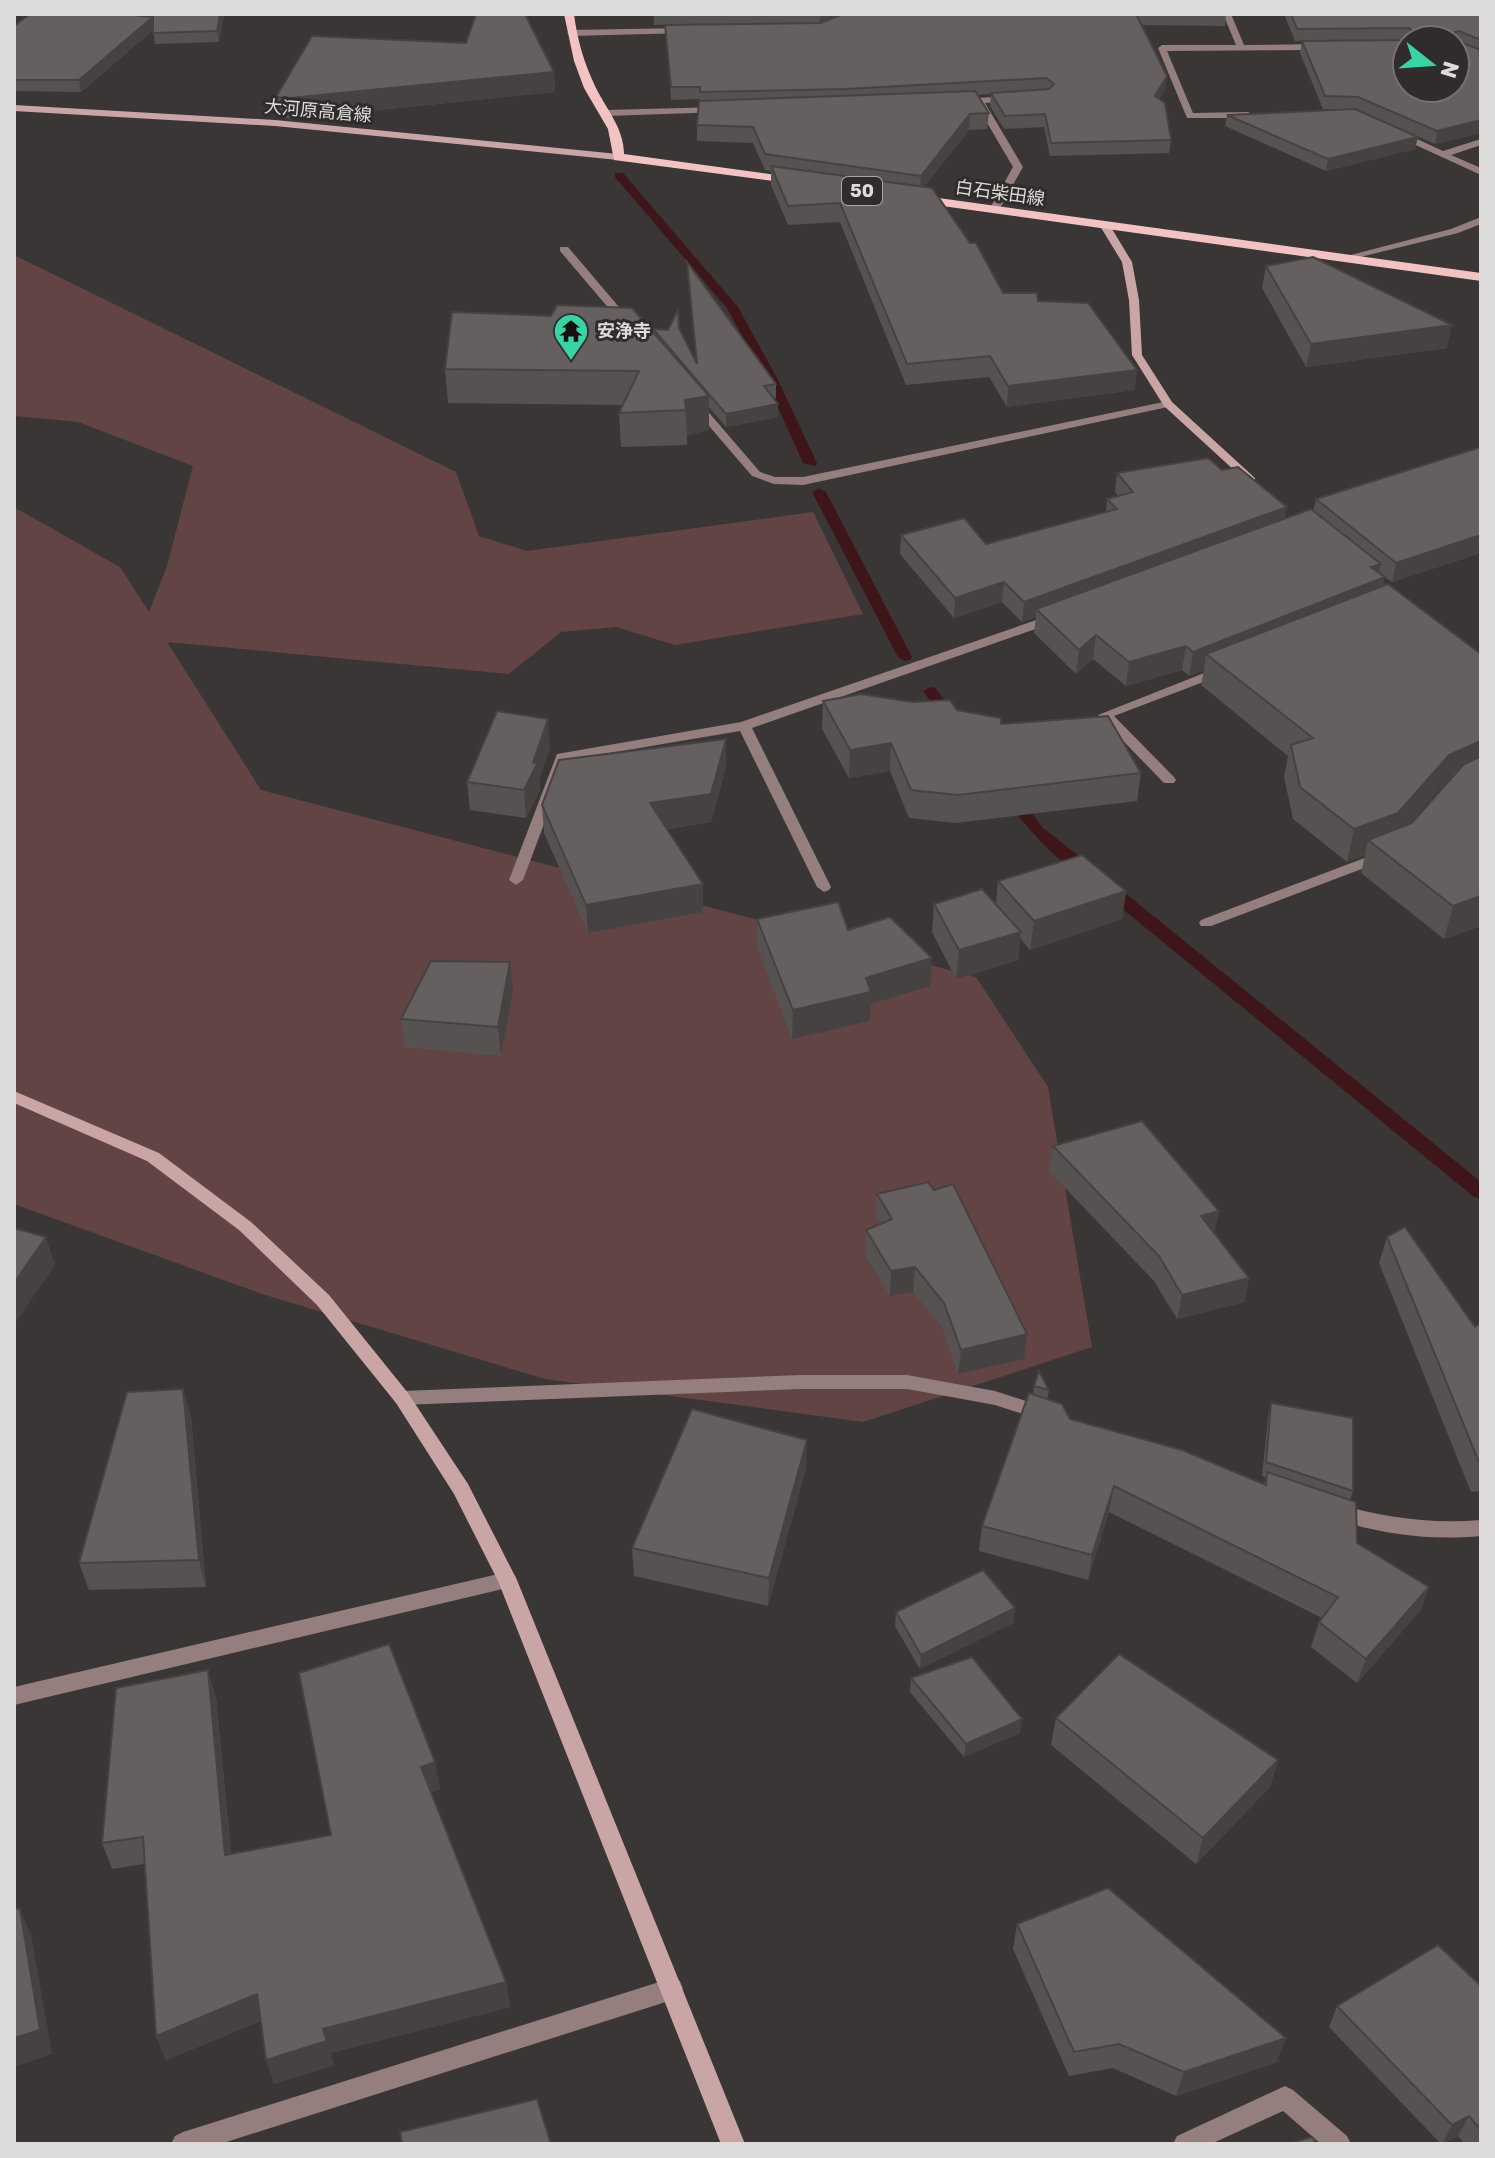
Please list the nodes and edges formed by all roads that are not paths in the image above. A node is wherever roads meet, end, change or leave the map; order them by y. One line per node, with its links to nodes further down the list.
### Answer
1 (569, 14): 4 (main road)
2 (1227, 14): 5 (street)
3 (696, 31): 4 (street)
4 (571, 33): 12 (main road)
5 (1241, 47): 6 (street); 13 (street)
6 (1332, 47)
7 (1019, 98): 8 (street)
8 (979, 101): 9 (street); 21 (street)
9 (949, 102)
10 (14, 108): 17 (street, 大河原高倉線)
11 (733, 110): 12 (street)
12 (606, 113): 17 (main road)
13 (1263, 115)
14 (1394, 131): 16 (street)
15 (1481, 142): 16 (street)
16 (1443, 154): 18 (street)
17 (618, 157): 19 (main road)
18 (1481, 172)
19 (806, 183)
20 (900, 197): 21 (main road, 白石柴田線 / 50)
21 (994, 210): 23 (main road, 白石柴田線 / 50)
22 (1481, 220): 25 (street)
23 (1105, 226): 25 (main road, 白石柴田線 / 50); 29 (street)
24 (564, 249): 27 (street)
25 (1348, 257): 26 (main road, 白石柴田線 / 50)
26 (1481, 277)
27 (635, 332)
28 (685, 391): 29 (street)
29 (1168, 404): 30 (street)
30 (1258, 485)
31 (1074, 611): 33 (street)
32 (1239, 663): 34 (street)
33 (744, 726): 36 (street); 37 (street)
34 (1169, 780)
35 (1397, 851): 38 (street)
36 (516, 880)
37 (824, 887)
38 (1206, 923)
39 (14, 1097): 40 (street)
40 (402, 1398): 41 (street); 44 (street)
41 (1069, 1422)
42 (1319, 1506): 43 (street)
43 (1481, 1528)
44 (507, 1580): 45 (street); 46 (street)
45 (14, 1696)
46 (672, 1989): 47 (street); 48 (street)
47 (183, 2144)
48 (733, 2144)
49 (1185, 2144): 50 (street)
50 (1339, 2144)

